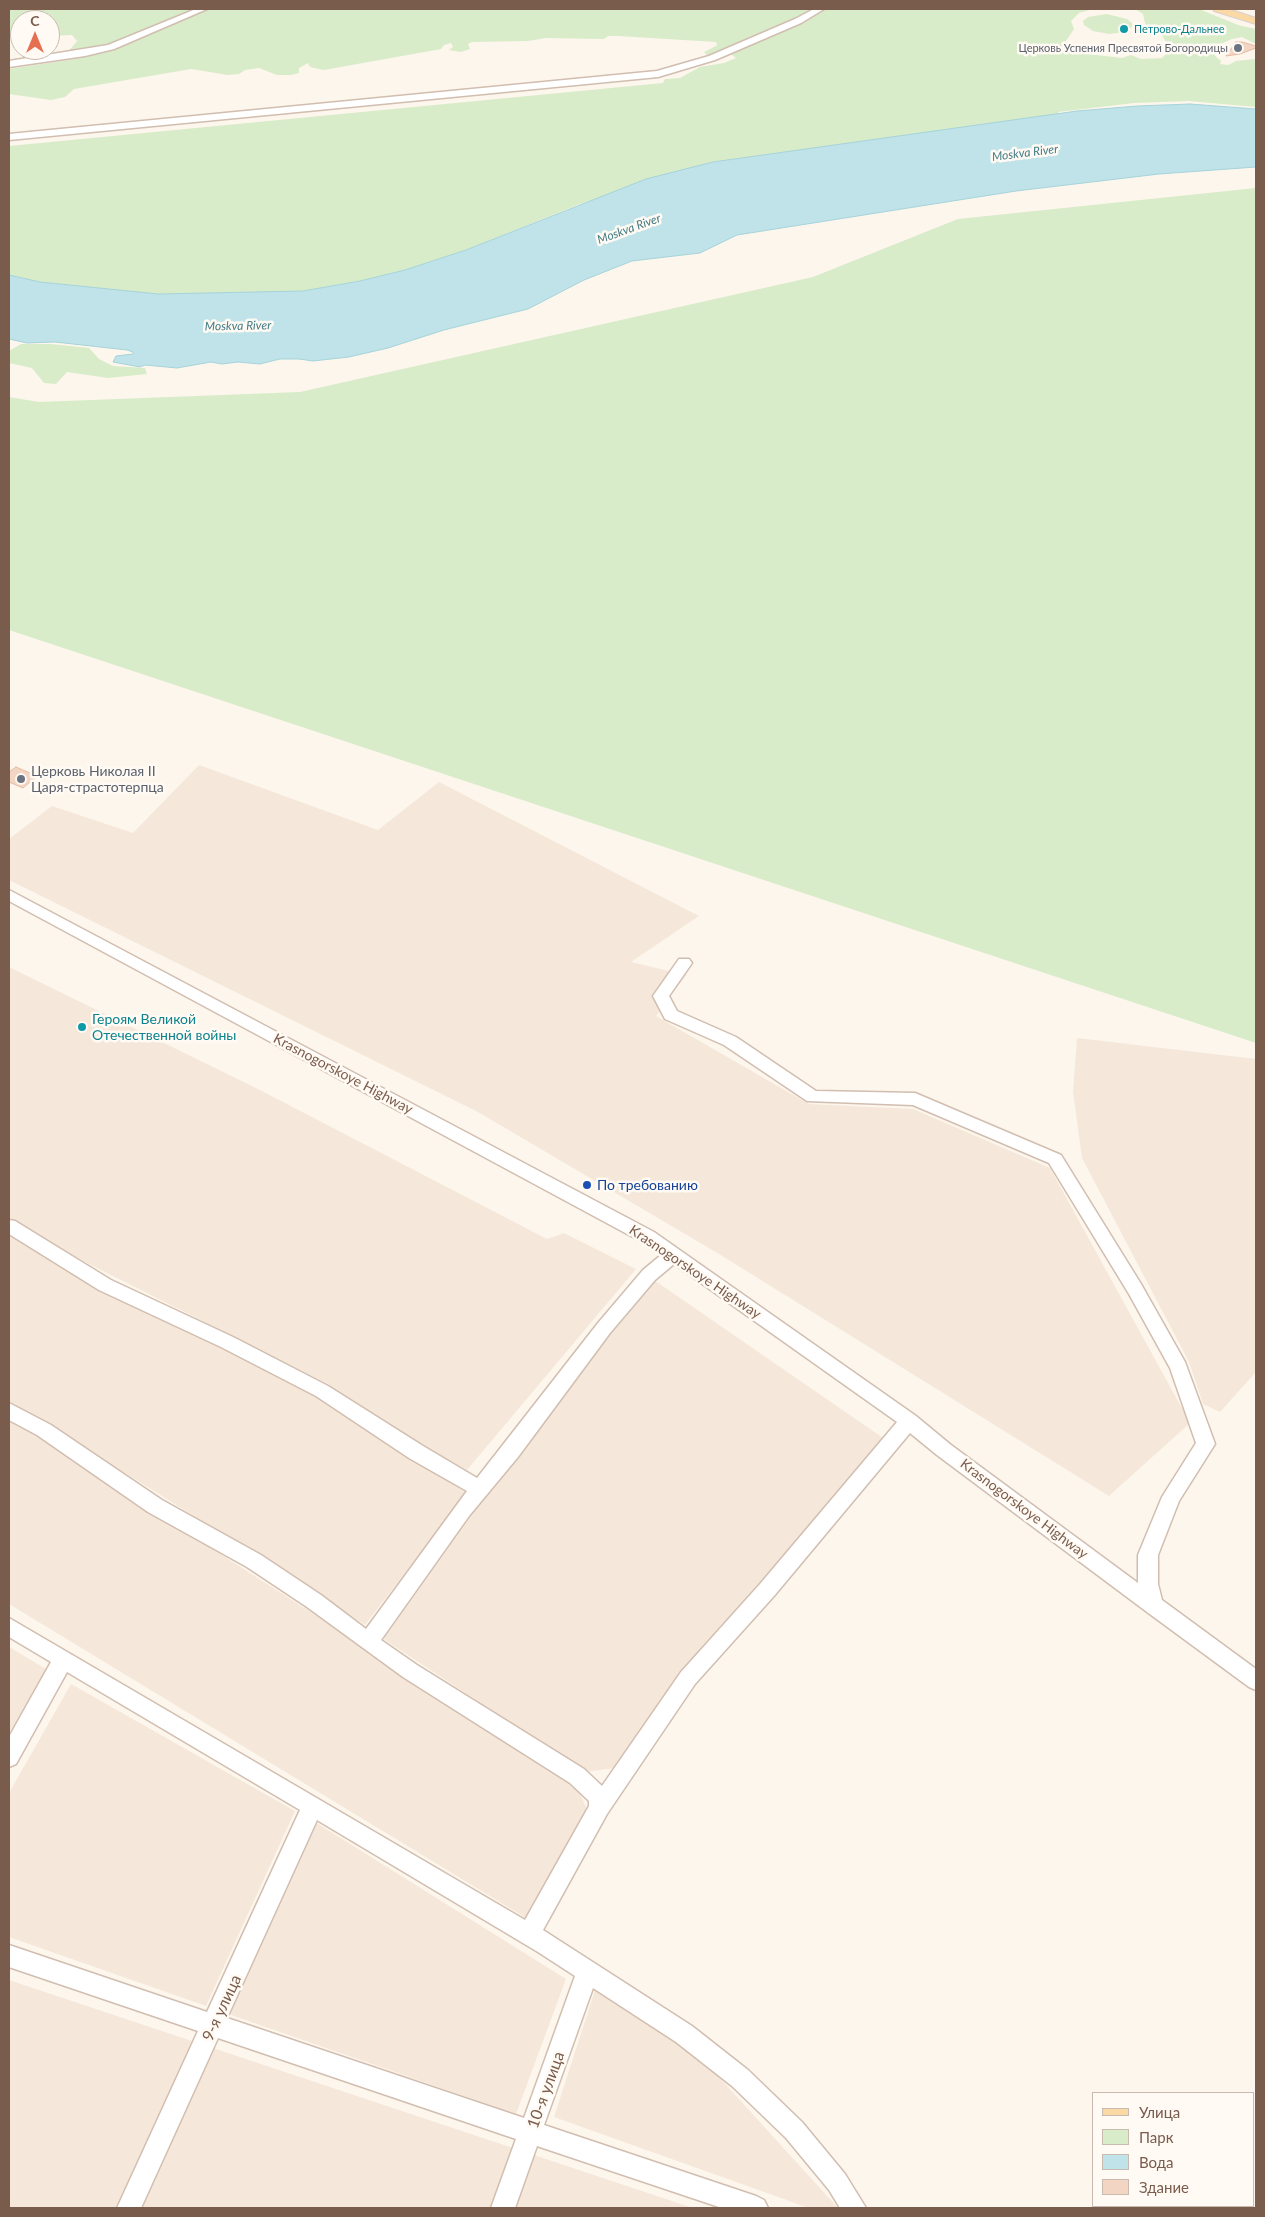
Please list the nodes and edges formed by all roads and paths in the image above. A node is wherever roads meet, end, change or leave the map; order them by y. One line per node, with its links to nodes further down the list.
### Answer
1 (203, 9): 6 (street)
2 (820, 9): 7 (street)
3 (1218, 9): 5 (main road)
4 (1256, 9): 5 (main road)
5 (1252, 20)
6 (9, 64)
7 (9, 137)
8 (9, 895): 11 (street, Krasnogorskoye Highway)
9 (684, 964): 15 (street)
10 (9, 1226): 14 (street)
11 (673, 1255): 13 (street, Krasnogorskoye Highway); 14 (street)
12 (9, 1411): 17 (street)
13 (909, 1421): 15 (street, Krasnogorskoye Highway); 22 (street)
14 (480, 1489): 17 (street)
15 (1154, 1606): 19 (street, Krasnogorskoye Highway)
16 (9, 1627): 18 (street)
17 (368, 1642): 22 (street)
18 (63, 1659): 20 (street); 21 (street)
19 (1256, 1681)
20 (9, 1757)
21 (313, 1806): 23 (street); 26 (street, 9-я улица)
22 (600, 1807): 23 (street)
23 (529, 1934): 25 (street)
24 (9, 1956): 26 (street)
25 (588, 1971): 27 (street, 10-я улица); 31 (street)
26 (214, 2025): 27 (street); 28 (street, 9-я улица)
27 (530, 2132): 29 (street, 10-я улица); 30 (street)
28 (129, 2208)
29 (503, 2208)
30 (756, 2208)
31 (854, 2208)

